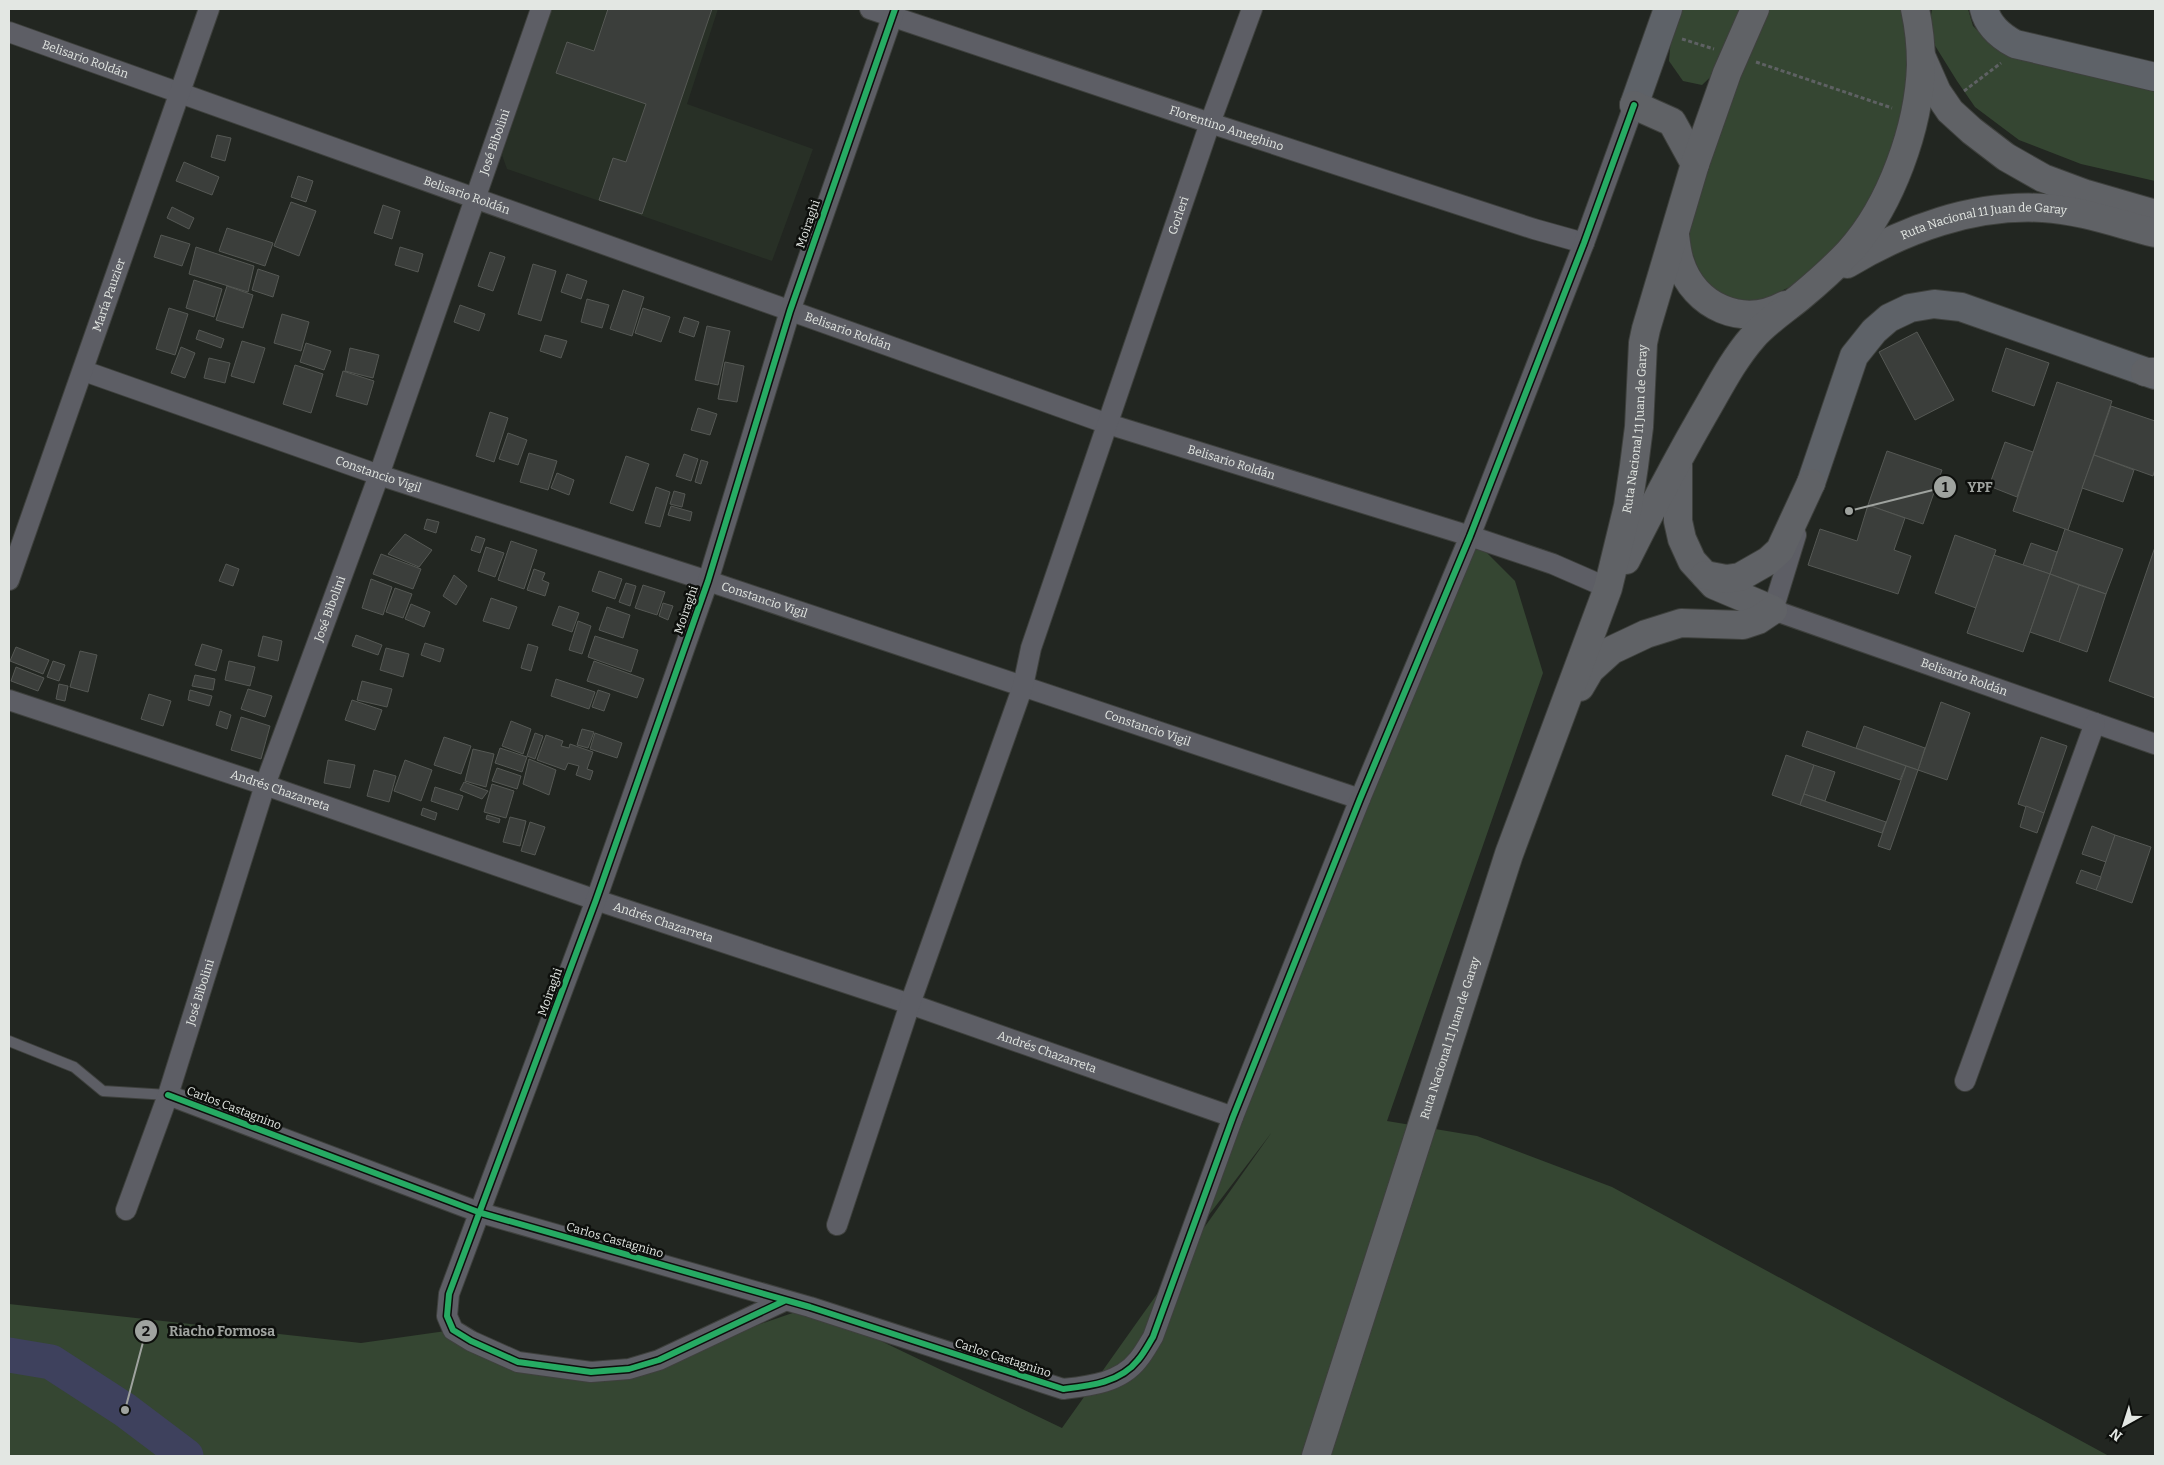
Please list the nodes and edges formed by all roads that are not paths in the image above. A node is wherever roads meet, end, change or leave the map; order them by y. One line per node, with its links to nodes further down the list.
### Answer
1 (209, 9): 12 (street, María Pauzier)
2 (541, 9): 18 (street, José Bibolini)
3 (870, 9): 7 (street, Florentino Ameghino)
4 (1252, 9): 16 (street, Gorleri)
5 (1755, 9): 14 (highway, Ruta Nacional 11 Juan de Garay)
6 (1984, 9): 11 (main road)
7 (893, 13): 16 (street, Florentino Ameghino); 28 (street, Moiraghi)
8 (1664, 20): 13 (main road)
9 (1920, 26): 21 (highway, Ruta Nacional 11 Juan de Garay); 26 (highway, Ruta Nacional 11 Juan de Garay)
10 (9, 32): 12 (street, Belisario Roldán)
11 (2155, 77)
12 (181, 94): 18 (street, Belisario Roldán); 29 (street, María Pauzier)
13 (1634, 105): 15 (highway); 25 (street)
14 (1715, 108): 15 (highway); 17 (highway, Ruta Nacional 11 Juan de Garay)
15 (1672, 122): 17 (highway)
16 (1210, 123): 25 (street, Florentino Ameghino); 31 (street, Gorleri)
17 (1695, 164): 23 (highway, Ruta Nacional 11 Juan de Garay)
18 (474, 200): 28 (street, Belisario Roldán); 33 (street, José Bibolini)
19 (2155, 208): 21 (highway)
20 (2155, 214): 21 (highway, Ruta Nacional 11 Juan de Garay)
21 (2124, 215): 22 (highway, Ruta Nacional 11 Juan de Garay); 24 (highway); 26 (highway, Ruta Nacional 11 Juan de Garay)
22 (2155, 233)
23 (1675, 235): 27 (highway, Ruta Nacional 11 Juan de Garay); 39 (highway, Ruta Nacional 11 Juan de Garay)
24 (2155, 238)
25 (1584, 243): 35 (street)
26 (1822, 278): 27 (highway, Ruta Nacional 11 Juan de Garay)
27 (1798, 298): 32 (highway, Ruta Nacional 11 Juan de Garay)
28 (790, 310): 31 (street, Belisario Roldán); 38 (street, Moiraghi)
29 (84, 371): 33 (street, Constancio Vigil); 37 (street, María Pauzier)
30 (2152, 373): 34 (main road)
31 (1108, 424): 35 (street, Belisario Roldán); 42 (street, Gorleri)
32 (1678, 458): 36 (highway); 41 (highway, Ruta Nacional 11 Juan de Garay)
33 (379, 475): 38 (street, Constancio Vigil); 47 (street, José Bibolini)
34 (1811, 483): 36 (highway); 40 (street)
35 (1470, 536): 39 (street, Belisario Roldán); 48 (street)
36 (1704, 575): 40 (highway)
37 (9, 580)
38 (708, 581): 42 (street, Constancio Vigil); 49 (street, Moiraghi)
39 (1608, 588): 41 (highway, Ruta Nacional 11 Juan de Garay)
40 (1773, 610): 44 (street, Belisario Roldán); 45 (highway)
41 (1595, 625): 45 (highway, Ruta Nacional 11 Juan de Garay)
42 (1023, 686): 48 (street, Constancio Vigil); 50 (street, Gorleri)
43 (9, 700): 47 (street, Andrés Chazarreta)
44 (2095, 723): 46 (street, Belisario Roldán); 52 (street)
45 (1555, 734): 59 (highway, Ruta Nacional 11 Juan de Garay)
46 (2155, 744)
47 (265, 785): 49 (street, Andrés Chazarreta); 53 (street, José Bibolini)
48 (1360, 799): 54 (street)
49 (596, 900): 50 (street, Andrés Chazarreta); 56 (street, Moiraghi)
50 (910, 1004): 54 (street, Andrés Chazarreta); 57 (street, Gorleri)
51 (9, 1041): 53 (lane)
52 (1965, 1081)
53 (168, 1095): 55 (street, José Bibolini); 56 (street, Carlos Castagnino)
54 (1233, 1117): 58 (street, Carlos Castagnino)
55 (126, 1210)
56 (480, 1213): 58 (street, Carlos Castagnino); 58 (street, Moiraghi)
57 (837, 1225)
58 (784, 1301)
59 (1316, 1456)

